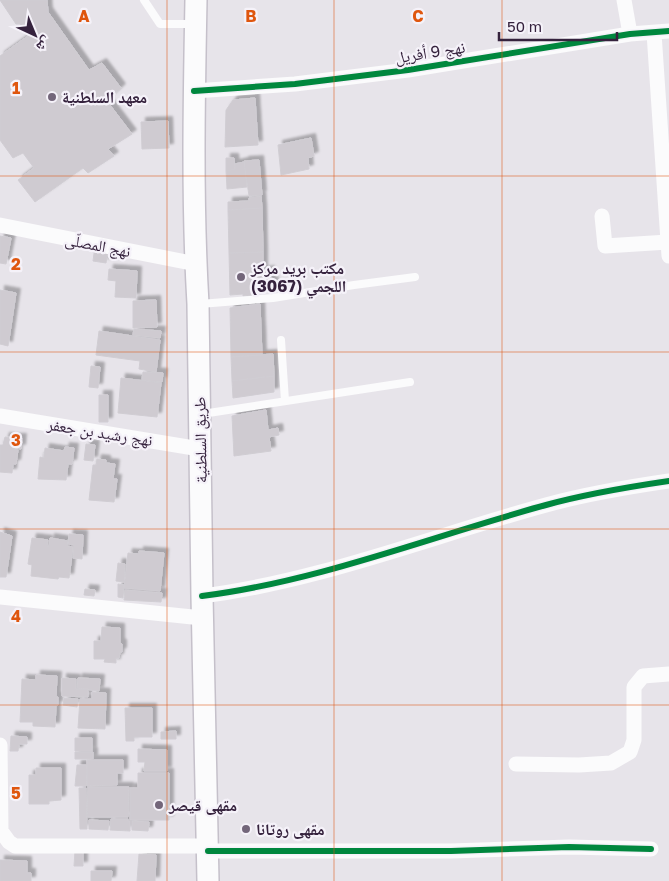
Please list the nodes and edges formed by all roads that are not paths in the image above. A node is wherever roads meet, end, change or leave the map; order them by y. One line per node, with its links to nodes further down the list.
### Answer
1 (144, 0): 4 (lane)
2 (196, 0): 4 (main road, طريق السلطنية)
3 (624, 0): 6 (street)
4 (196, 24): 7 (main road, طريق السلطنية)
5 (662, 32): 6 (street, نهج 9 أفريل); 10 (street)
6 (630, 34): 7 (street, نهج 9 أفريل)
7 (194, 91): 11 (main road, طريق السلطنية)
8 (602, 216): 10 (street)
9 (0, 225): 11 (street, نهج المصلّى)
10 (668, 249)
11 (196, 264): 13 (main road, طريق السلطنية)
12 (415, 277): 13 (lane)
13 (198, 304): 17 (main road, طريق السلطنية)
14 (281, 340): 16 (lane)
15 (410, 382): 16 (lane)
16 (285, 401): 17 (lane)
17 (200, 415): 19 (main road, طريق السلطنية)
18 (0, 416): 19 (street, نهج رشيد بن جعفر)
19 (200, 449): 21 (main road, طريق السلطنية)
20 (669, 481): 21 (street)
21 (202, 596): 23 (main road, طريق السلطنية)
22 (0, 597): 23 (street)
23 (202, 618): 27 (main road, طريق السلطنية)
24 (669, 674): 26 (street)
25 (0, 745): 27 (street)
26 (516, 764)
27 (208, 849): 28 (street); 29 (main road, طريق السلطنية)
28 (651, 849)
29 (208, 881)

